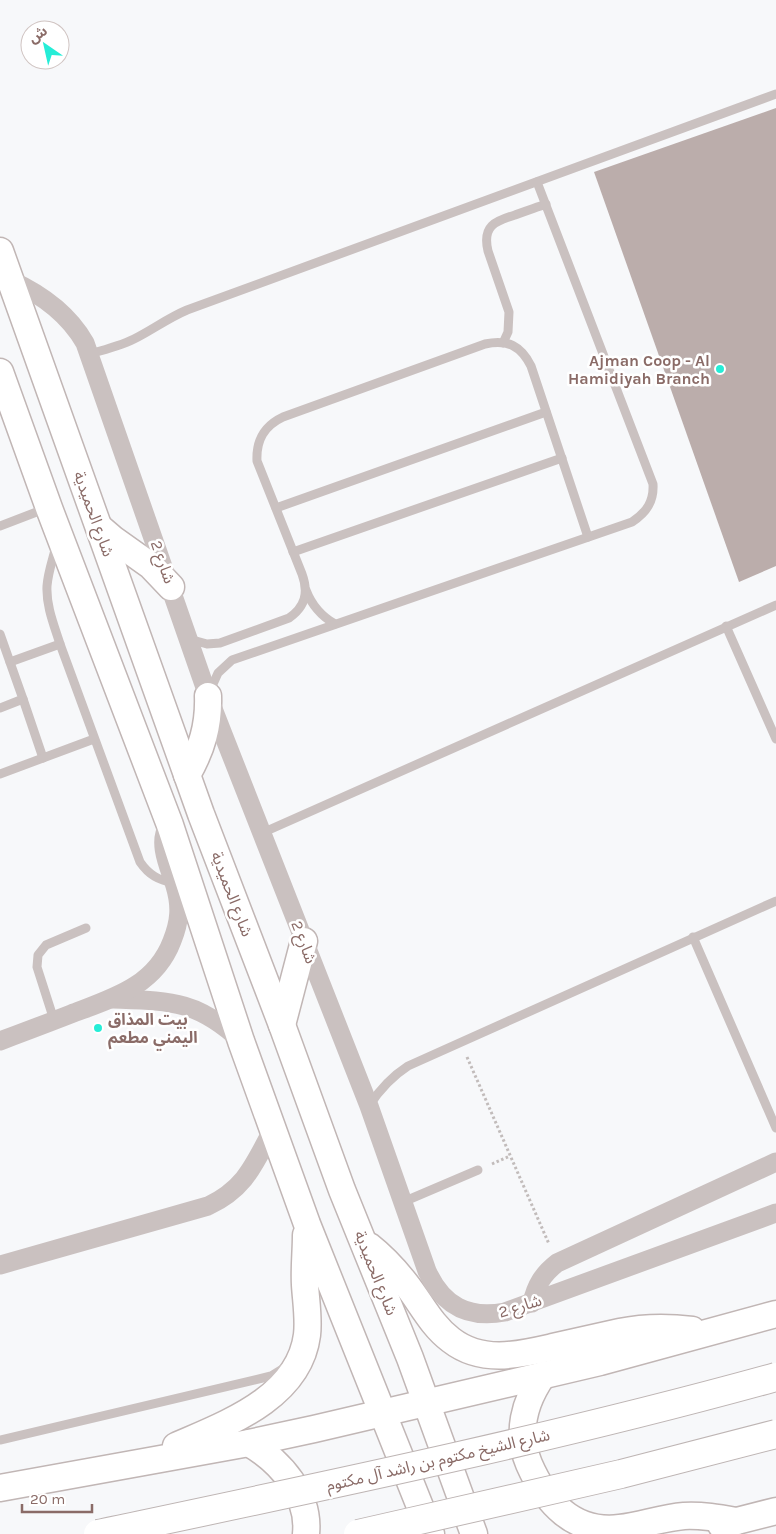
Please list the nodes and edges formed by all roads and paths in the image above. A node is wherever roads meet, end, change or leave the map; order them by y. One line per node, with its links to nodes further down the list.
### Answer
1 (776, 94): 2 (lane)
2 (537, 182): 3 (lane); 7 (lane)
3 (546, 204): 6 (lane); 16 (lane)
4 (0, 251): 5 (street, شارع الحميدية)
5 (10, 280): 7 (street, شارع 2); 14 (street, شارع الحميدية)
6 (503, 343): 9 (lane); 12 (lane)
7 (89, 354): 18 (street, شارع 2)
8 (0, 372): 11 (street)
9 (546, 412): 10 (lane); 12 (lane)
10 (562, 458): 16 (lane); 17 (lane)
11 (49, 508): 13 (lane); 15 (street)
12 (276, 508): 17 (lane)
13 (0, 526)
14 (98, 527): 18 (street); 34 (street, شارع الحميدية)
15 (59, 534): 25 (lane); 35 (street)
16 (588, 537): 21 (lane)
17 (293, 552): 19 (lane)
18 (171, 587): 23 (street, شارع 2)
19 (306, 590): 21 (lane); 23 (lane)
20 (776, 605): 22 (lane)
21 (335, 624): 27 (lane)
22 (726, 626): 31 (lane); 36 (lane)
23 (189, 639): 27 (street, شارع 2)
24 (1, 640): 26 (lane)
25 (60, 644): 26 (lane); 30 (lane)
26 (10, 662): 28 (lane)
27 (208, 696): 34 (street); 36 (street, شارع 2)
28 (23, 699): 29 (lane); 32 (lane)
29 (0, 708)
30 (94, 739): 32 (lane); 37 (lane)
31 (776, 739)
32 (43, 758): 33 (lane)
33 (0, 774)
34 (187, 775): 44 (street, شارع الحميدية)
35 (170, 825): 37 (street); 46 (street)
36 (262, 833): 41 (street, شارع 2)
37 (174, 883): 42 (street)
38 (776, 901): 40 (lane)
39 (86, 928): 43 (lane)
40 (693, 937): 47 (lane); 49 (lane)
41 (304, 941): 44 (street); 48 (street, شارع 2)
42 (111, 999): 43 (street); 46 (street)
43 (54, 1020): 45 (street)
44 (282, 1025): 56 (street, شارع الحميدية)
45 (0, 1041)
46 (242, 1041): 50 (street)
47 (461, 1042): 48 (lane); 57 (path)
48 (369, 1106): 53 (street, شارع 2)
49 (776, 1128)
50 (273, 1129): 55 (street); 58 (street)
51 (776, 1162): 57 (street)
52 (478, 1170): 53 (lane)
53 (403, 1202): 59 (street, شارع 2)
54 (776, 1213): 59 (street, شارع 2)
55 (307, 1224): 62 (street); 66 (street)
56 (363, 1241): 61 (street); 65 (street, شارع الحميدية)
57 (557, 1262): 59 (street)
58 (0, 1265)
59 (532, 1303)
60 (776, 1314): 61 (street)
61 (713, 1332): 63 (street)
62 (301, 1358): 68 (lane); 70 (street)
63 (544, 1375): 65 (street); 73 (street)
64 (776, 1377): 74 (main road, شارع الشيخ مكتوم بن راشد آل مكتوم, bridge)
65 (426, 1402): 66 (street); 78 (street, شارع الحميدية)
66 (383, 1414): 69 (street); 77 (street)
67 (776, 1434): 76 (main road, bridge)
68 (0, 1440)
69 (249, 1443): 70 (street); 75 (street)
70 (138, 1463): 71 (street)
71 (0, 1488)
72 (776, 1511): 73 (street)
73 (736, 1521): 79 (street)
74 (98, 1534)
75 (306, 1534)
76 (358, 1534)
77 (431, 1534)
78 (474, 1534)
79 (684, 1534)

